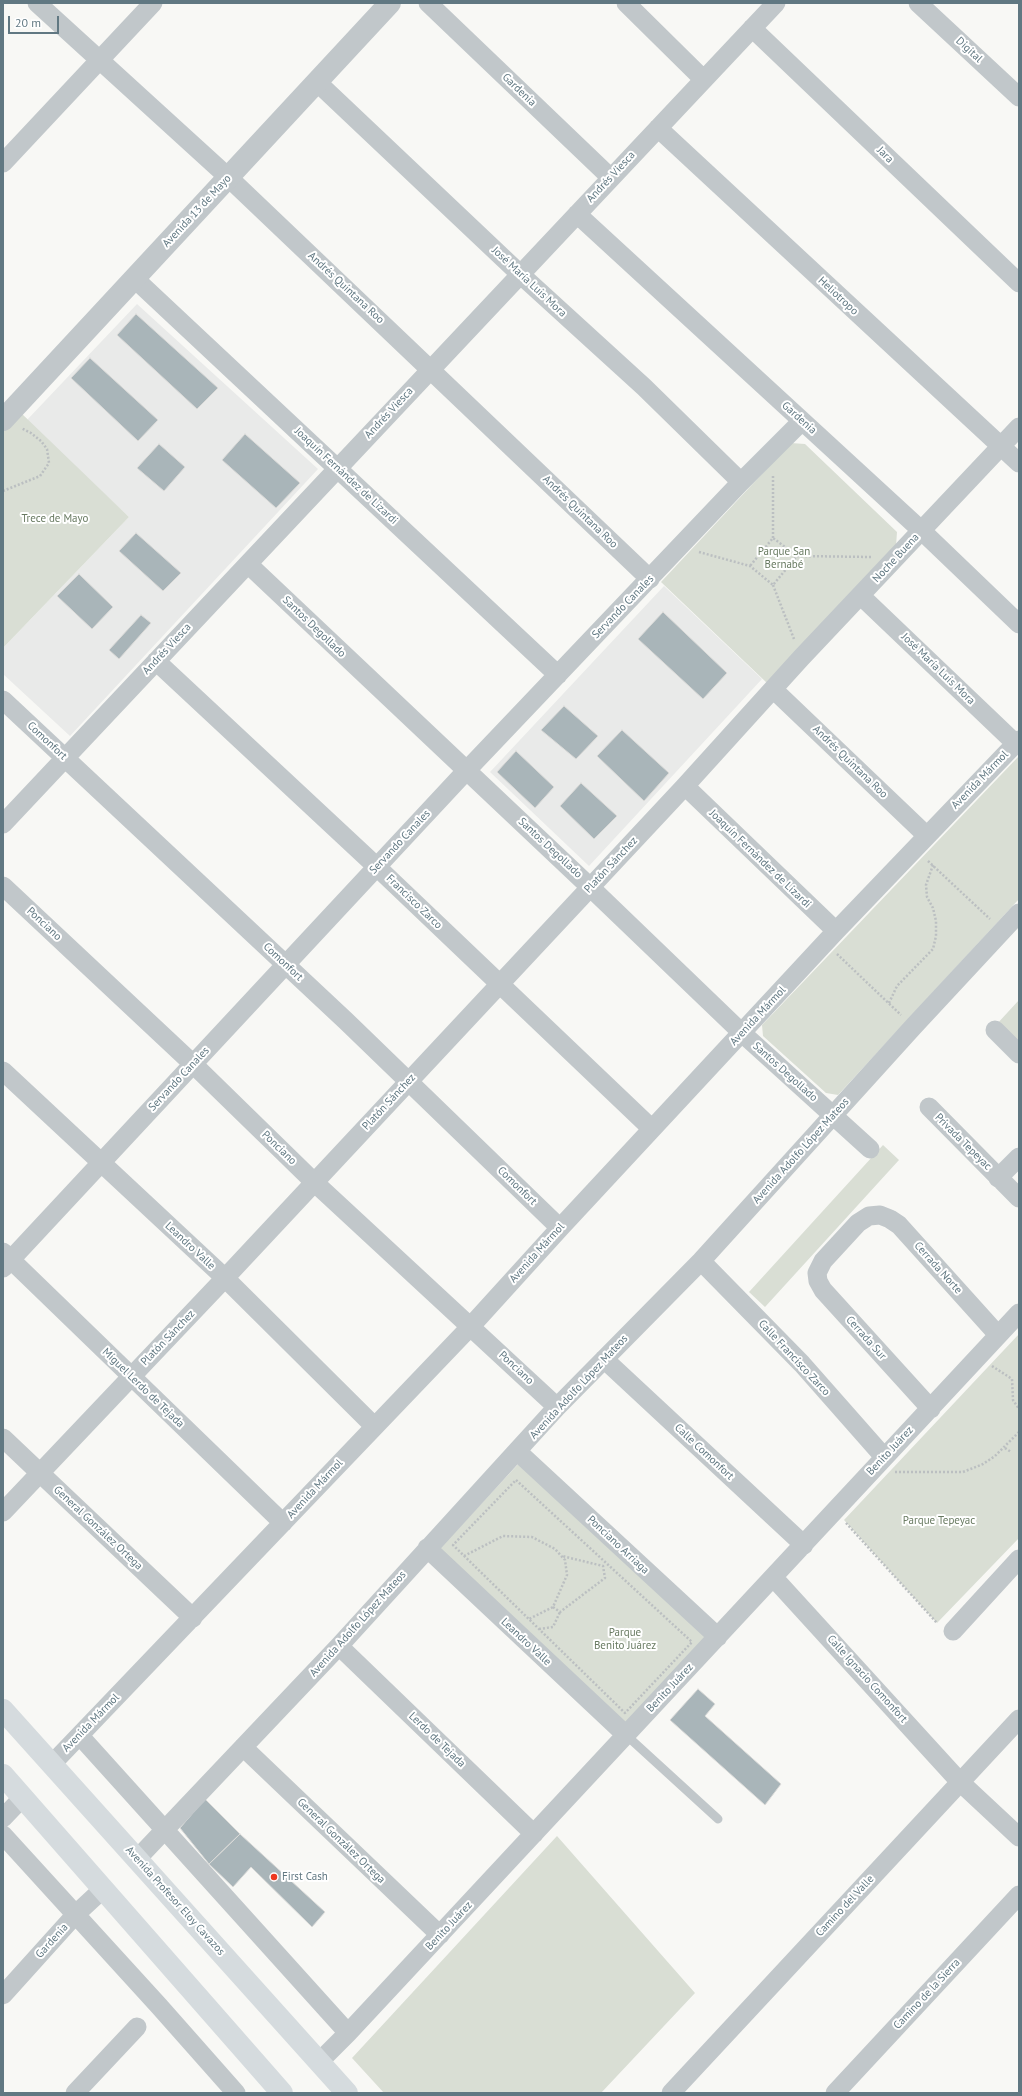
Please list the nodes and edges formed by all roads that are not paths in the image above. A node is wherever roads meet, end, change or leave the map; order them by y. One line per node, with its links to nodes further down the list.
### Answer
1 (37, 3): 9 (street, Andrés Quintana Roo)
2 (153, 3): 9 (street)
3 (390, 3): 11 (street, Avenida 13 de Mayo)
4 (428, 3): 16 (street, Gardenia)
5 (626, 3): 10 (street)
6 (776, 3): 8 (street, Andrés Viesca)
7 (918, 3): 12 (street, Digital)
8 (752, 28): 10 (street, Andrés Viesca); 20 (street, Jara)
9 (99, 61): 14 (street); 15 (street, Andrés Quintana Roo)
10 (704, 79): 13 (street, Andrés Viesca)
11 (317, 82): 15 (street, Avenida 13 de Mayo); 18 (street, José María Luis Mora)
12 (1019, 97)
13 (658, 128): 16 (street, Andrés Viesca); 25 (street, Heliotropo)
14 (3, 164)
15 (228, 177): 19 (street, Avenida 13 de Mayo); 21 (street, Andrés Quintana Roo)
16 (611, 178): 17 (street, Andrés Viesca)
17 (577, 214): 18 (street, Andrés Viesca); 22 (street, Gardenia)
18 (520, 274): 21 (street, Andrés Viesca); 28 (street, José María Luis Mora)
19 (134, 278): 23 (street, Avenida 13 de Mayo); 27 (street, Joaquín Fernández de Lizardi)
20 (1019, 282)
21 (431, 368): 27 (street, Andrés Viesca); 31 (street, Andrés Quintana Roo)
22 (802, 421): 28 (street, Servando Canales); 29 (street, Gardenia)
23 (9, 423)
24 (1019, 428): 25 (street, Noche Buena)
25 (1002, 446): 26 (street, Heliotropo); 29 (street, Noche Buena)
26 (1019, 463)
27 (338, 468): 30 (street, Andrés Viesca); 35 (street, Joaquín Fernández de Lizardi)
28 (742, 482): 31 (street, Servando Canales)
29 (922, 530): 32 (street, Noche Buena); 33 (street, Gardenia)
30 (248, 564): 34 (street, Andrés Viesca); 40 (street, Santos Degollado)
31 (650, 579): 35 (street, Servando Canales)
32 (861, 596): 36 (street, Noche Buena); 38 (street, José María Luis Mora)
33 (1019, 624)
34 (156, 661): 39 (street, Andrés Viesca); 44 (street, Francisco Zarco)
35 (558, 675): 40 (street, Servando Canales)
36 (773, 689): 41 (street, Platón Sánchez); 43 (street, Andrés Quintana Roo)
37 (3, 700): 39 (street, Comonfort)
38 (1017, 741): 43 (street, Avenida Mármol)
39 (65, 758): 42 (street, Andrés Viesca); 49 (street, Comonfort)
40 (468, 770): 44 (street, Servando Canales); 46 (street, Santos Degollado)
41 (685, 786): 46 (street, Platón Sánchez); 48 (street, Joaquín Fernández de Lizardi)
42 (3, 824)
43 (920, 842): 48 (street, Avenida Mármol)
44 (377, 867): 49 (street, Servando Canales); 50 (street, Francisco Zarco)
45 (3, 886): 54 (street, Ponciano)
46 (590, 886): 50 (street, Platón Sánchez); 52 (street, Santos Degollado)
47 (1019, 913): 58 (street, Avenida Adolfo López Mateos)
48 (831, 937): 52 (street, Avenida Mármol)
49 (287, 965): 54 (street, Servando Canales); 56 (street, Comonfort)
50 (500, 983): 56 (street, Platón Sánchez); 59 (street, Francisco Zarco)
51 (995, 1030): 53 (street)
52 (742, 1033): 58 (street, Santos Degollado); 59 (street, Avenida Mármol)
53 (1019, 1054)
54 (193, 1064): 62 (street, Servando Canales); 64 (street, Ponciano)
55 (3, 1071): 62 (street, Leandro Valle)
56 (408, 1081): 64 (street, Platón Sánchez); 67 (street, Comonfort)
57 (928, 1107): 63 (street, Privada Tepeyac)
58 (833, 1116): 60 (street, Santos Degollado); 69 (street, Avenida Adolfo López Mateos)
59 (652, 1129): 67 (street, Avenida Mármol)
60 (870, 1149)
61 (1019, 1157): 63 (street)
62 (101, 1162): 68 (street, Servando Canales); 70 (street, Leandro Valle)
63 (998, 1178): 65 (street, Privada Tepeyac)
64 (314, 1182): 70 (street, Platón Sánchez); 72 (street, Ponciano)
65 (1019, 1198)
66 (869, 1216): 73 (street, Cerrada Norte); 77 (street, Cerrada Sur)
67 (560, 1228): 72 (street, Avenida Mármol)
68 (6, 1260): 75 (street, Miguel Lerdo de Tejada)
69 (701, 1261): 74 (street, Avenida Adolfo López Mateos); 81 (street, Calle Francisco Zarco)
70 (225, 1278): 75 (street, Platón Sánchez); 78 (street, Leandro Valle)
71 (1019, 1313): 73 (street, Benito Juárez)
72 (471, 1326): 76 (street, Ponciano); 78 (street, Avenida Mármol)
73 (998, 1335): 77 (street, Benito Juárez)
74 (604, 1359): 76 (street, Avenida Adolfo López Mateos); 85 (street, Calle Comonfort)
75 (131, 1376): 82 (street, Platón Sánchez); 84 (street, Miguel Lerdo de Tejada)
76 (557, 1407): 80 (street, Avenida Adolfo López Mateos)
77 (931, 1408): 81 (street, Benito Juárez)
78 (374, 1426): 84 (street, Avenida Mármol)
79 (3, 1438): 82 (street, General González Ortega)
80 (518, 1452): 86 (street, Avenida Adolfo López Mateos); 91 (street, Ponciano Arriaga)
81 (889, 1462): 85 (street, Benito Juárez)
82 (39, 1473): 83 (street, Platón Sánchez); 89 (street, General González Ortega)
83 (3, 1512)
84 (283, 1523): 89 (street, Avenida Mármol)
85 (804, 1545): 88 (street, Benito Juárez)
86 (427, 1548): 92 (street, Avenida Adolfo López Mateos); 95 (street, Leandro Valle)
87 (1019, 1559): 90 (street)
88 (773, 1576): 91 (street, Benito Juárez); 100 (street, Calle Ignacio Comonfort)
89 (193, 1618): 96 (street, Avenida Mármol)
90 (948, 1624)
91 (718, 1637): 95 (street, Benito Juárez)
92 (339, 1646): 97 (street, Avenida Adolfo López Mateos); 105 (street, Lerdo de Tejada)
93 (3, 1710): 98 (main road, Avenida Profesor Eloy Cavazos)
94 (1019, 1719): 100 (street, Camino del Valle)
95 (626, 1735): 103 (lane); 105 (street, Benito Juárez)
96 (80, 1736): 98 (street, Avenida Mármol); 104 (street)
97 (242, 1747): 104 (street, Avenida Adolfo López Mateos); 112 (street, General González Ortega)
98 (52, 1764): 108 (main road, Avenida Profesor Eloy Cavazos)
99 (3, 1775): 101 (main road)
100 (960, 1782): 107 (street, Calle Ignacio Comonfort); 121 (street, Camino del Valle)
101 (23, 1797): 102 (street); 109 (main road)
102 (3, 1818)
103 (718, 1819)
104 (165, 1830): 108 (street, Avenida Adolfo López Mateos); 115 (street)
105 (534, 1834): 112 (street, Benito Juárez)
106 (3, 1835): 111 (street)
107 (1019, 1837)
108 (137, 1860): 116 (main road, Avenida Profesor Eloy Cavazos)
109 (103, 1889): 111 (street, Gardenia); 119 (main road)
110 (1019, 1896): 122 (street, Camino de la Sierra)
111 (76, 1914): 113 (street, Gardenia); 118 (street)
112 (440, 1935): 115 (street, Benito Juárez)
113 (3, 1995)
114 (137, 2027): 117 (street)
115 (348, 2034): 116 (street, Benito Juárez)
116 (319, 2062): 120 (main road, Avenida Profesor Eloy Cavazos)
117 (78, 2092)
118 (236, 2093)
119 (282, 2093)
120 (346, 2093)
121 (671, 2093)
122 (835, 2093)

